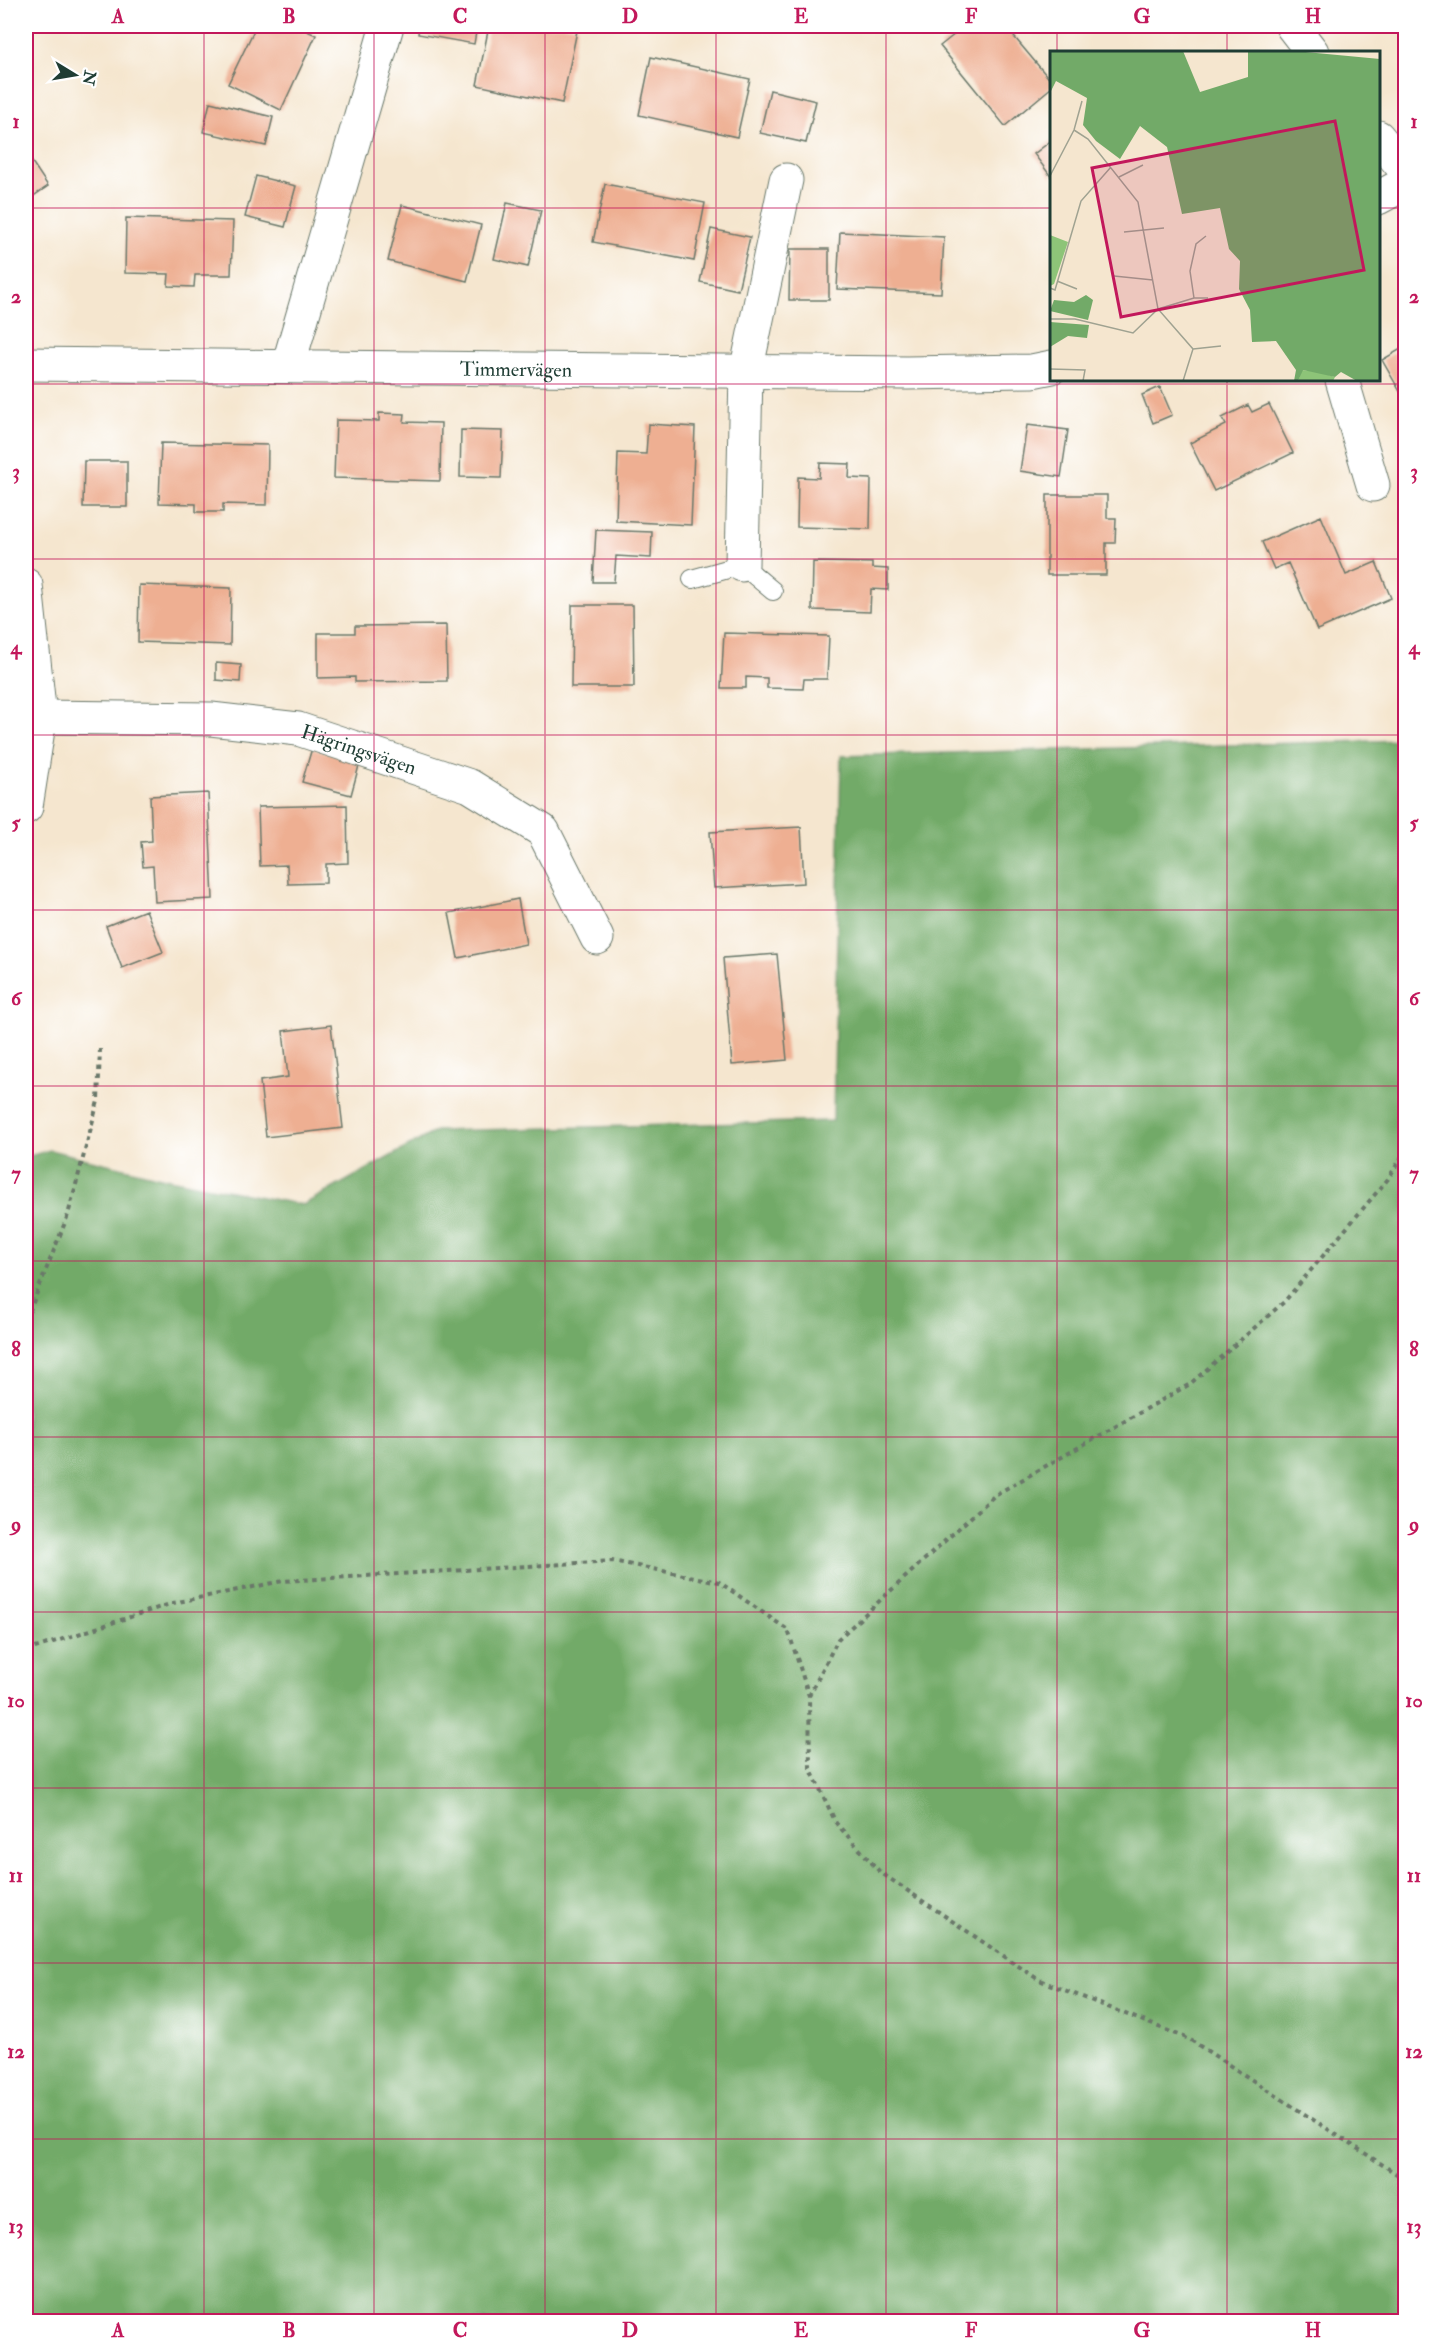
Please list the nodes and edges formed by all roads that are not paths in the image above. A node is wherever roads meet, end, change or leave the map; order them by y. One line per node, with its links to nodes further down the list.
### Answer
1 (387, 26): 10 (street)
2 (1292, 26): 3 (street)
3 (1311, 51)
4 (1380, 138): 5 (street)
5 (1406, 171)
6 (786, 180): 12 (street)
7 (1406, 183): 8 (street)
8 (1380, 197)
9 (26, 364): 10 (street, Timmervägen)
10 (288, 366): 12 (street, Timmervägen)
11 (1050, 367): 12 (street, Timmervägen)
12 (746, 372): 15 (street)
13 (1342, 381): 14 (street)
14 (1373, 485)
15 (742, 565): 16 (lane); 18 (lane)
16 (692, 579)
17 (26, 585): 19 (street)
18 (773, 591)
19 (40, 717): 20 (street); 21 (street, Hägringsvägen)
20 (26, 807)
21 (597, 938)

